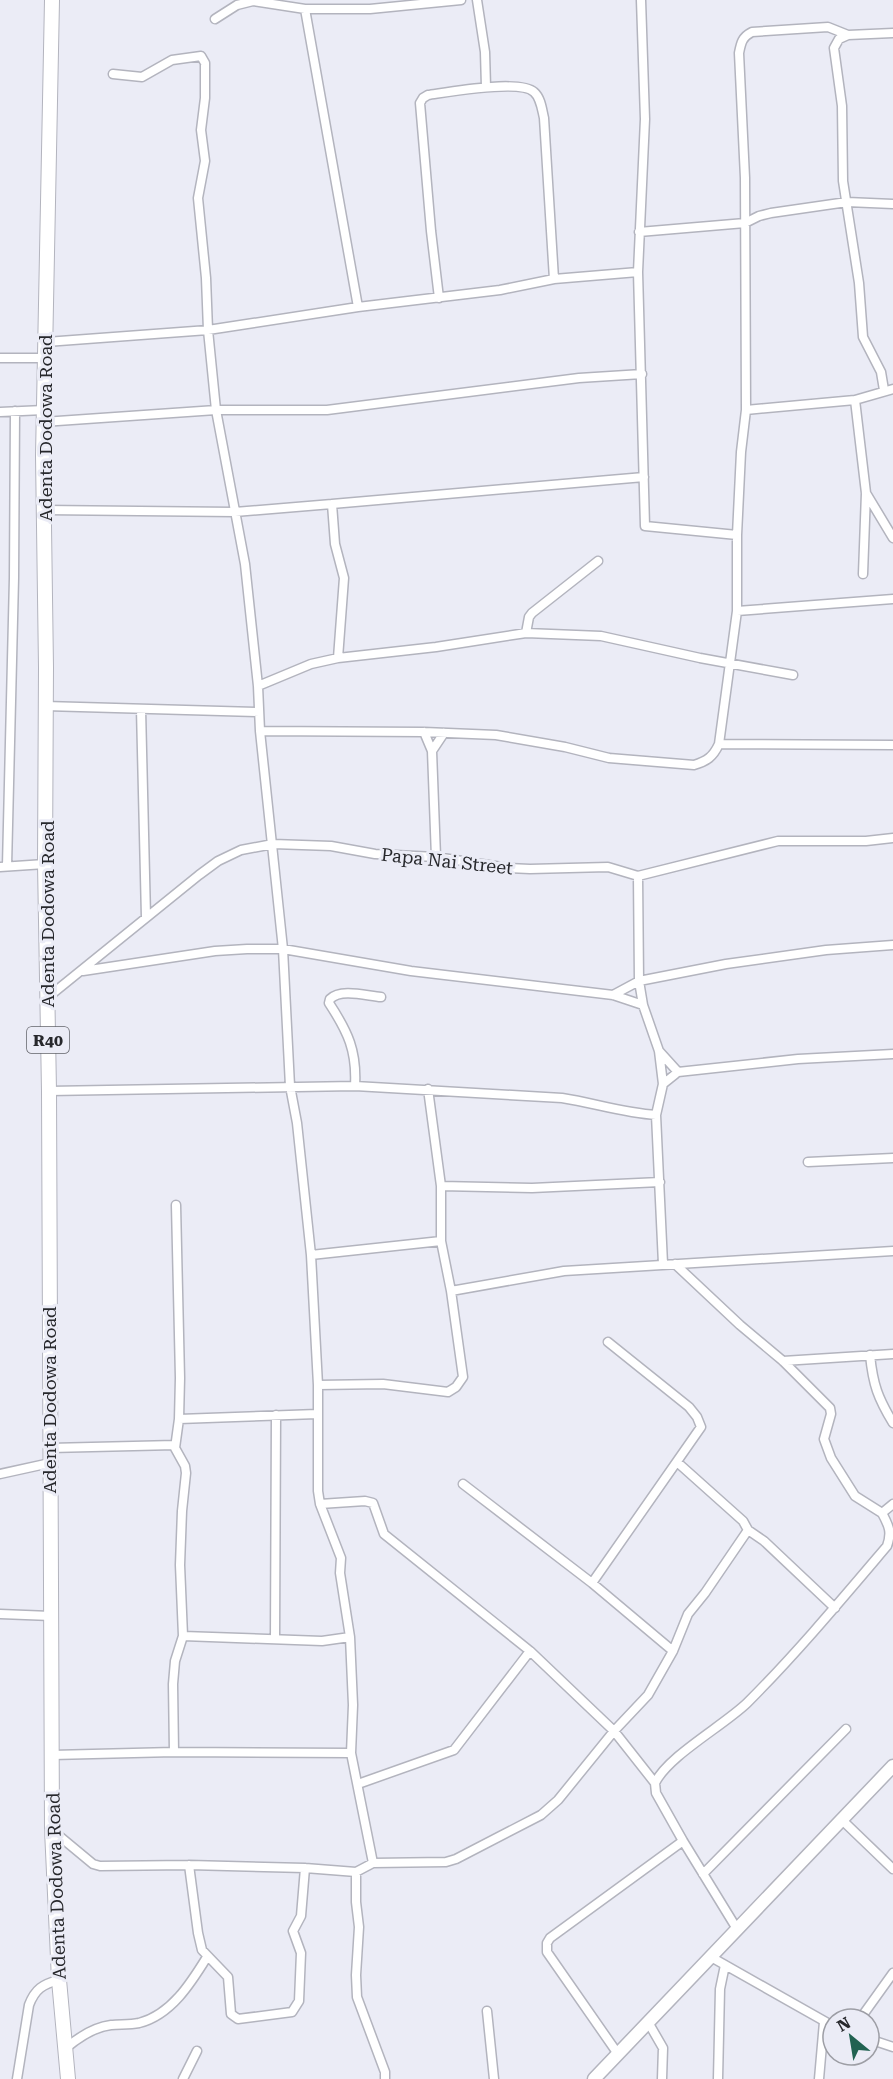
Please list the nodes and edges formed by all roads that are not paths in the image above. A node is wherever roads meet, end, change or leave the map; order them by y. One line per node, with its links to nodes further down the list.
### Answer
1 (52, 0): 20 (main road, Adenta Dodowa Road / R40)
2 (461, 0): 5 (street)
3 (477, 0): 10 (street)
4 (641, 0): 14 (street)
5 (305, 9): 6 (street); 18 (street)
6 (215, 19)
7 (893, 33): 8 (street)
8 (848, 35): 11 (street); 13 (street)
9 (113, 74): 19 (street)
10 (486, 87): 16 (street); 17 (street)
11 (848, 202): 12 (street); 13 (street); 24 (street)
12 (893, 204)
13 (745, 224): 14 (street); 27 (street)
14 (639, 232): 15 (street)
15 (638, 272): 16 (street); 23 (street)
16 (554, 279): 17 (street)
17 (439, 298): 18 (street)
18 (358, 307): 19 (street)
19 (208, 330): 20 (street); 26 (street)
20 (46, 342): 21 (main road, Adenta Dodowa Road / R40)
21 (45, 357): 22 (street); 30 (main road, Adenta Dodowa Road / R40)
22 (0, 358)
23 (642, 374): 26 (street); 31 (street)
24 (889, 389): 25 (street)
25 (855, 400): 27 (street); 32 (street)
26 (216, 410): 30 (street); 35 (street)
27 (746, 410): 36 (street)
28 (15, 411): 29 (street); 30 (street); 60 (street)
29 (0, 412)
30 (44, 416): 34 (main road, Adenta Dodowa Road / R40)
31 (644, 477): 33 (street); 36 (street)
32 (866, 493): 37 (street); 39 (street)
33 (332, 504): 35 (street); 43 (street)
34 (44, 510): 35 (street); 47 (main road, Adenta Dodowa Road / R40)
35 (235, 512): 46 (street)
36 (737, 535): 41 (street)
37 (893, 538)
38 (598, 561): 42 (street)
39 (863, 574)
40 (893, 599): 41 (street)
41 (737, 611): 44 (street)
42 (526, 633): 43 (street); 44 (street)
43 (338, 658): 46 (street)
44 (729, 663): 45 (street); 53 (street)
45 (793, 675)
46 (258, 686): 49 (street)
47 (45, 706): 48 (street); 59 (main road, Adenta Dodowa Road / R40)
48 (141, 709): 49 (street); 62 (street)
49 (258, 712): 50 (street)
50 (260, 731): 51 (street); 57 (street)
51 (424, 732): 52 (street); 55 (street)
52 (444, 733): 53 (street); 55 (street)
53 (718, 744): 54 (street)
54 (893, 745)
55 (432, 751): 58 (street)
56 (893, 838): 61 (street)
57 (273, 844): 58 (street, Papa Nai Street); 62 (street, Papa Nai Street); 64 (street)
58 (436, 857): 61 (street, Papa Nai Street)
59 (45, 864): 60 (street); 69 (main road, Adenta Dodowa Road / R40)
60 (4, 867)
61 (638, 876): 66 (street)
62 (146, 917): 65 (street, Papa Nai Street)
63 (893, 945): 66 (street)
64 (283, 949): 65 (street); 67 (street); 75 (street)
65 (80, 971): 69 (street, Papa Nai Street)
66 (639, 981): 67 (street); 70 (street)
67 (613, 995): 70 (street)
68 (381, 997): 76 (street)
69 (46, 998): 78 (main road, Adenta Dodowa Road / R40)
70 (643, 1005): 71 (street)
71 (659, 1051): 73 (street); 74 (street)
72 (893, 1054): 73 (street)
73 (678, 1072): 74 (street)
74 (663, 1083): 79 (street)
75 (290, 1086): 76 (street); 78 (street); 87 (street)
76 (355, 1086): 77 (street)
77 (428, 1089): 79 (street); 83 (street)
78 (49, 1091): 101 (main road, Adenta Dodowa Road / R40)
79 (656, 1115): 82 (street)
80 (893, 1158): 81 (street)
81 (808, 1162)
82 (660, 1182): 83 (street); 88 (street)
83 (441, 1186): 85 (street)
84 (176, 1205): 98 (street)
85 (441, 1241): 87 (street); 90 (street)
86 (893, 1251): 89 (street)
87 (311, 1255): 95 (street)
88 (663, 1264): 89 (street); 90 (street)
89 (675, 1264): 94 (street)
90 (451, 1291): 95 (street)
91 (608, 1342): 102 (street)
92 (893, 1354): 93 (street)
93 (870, 1355): 94 (street); 99 (street)
94 (783, 1361): 108 (street)
95 (318, 1385): 96 (street)
96 (316, 1414): 97 (street); 106 (street)
97 (276, 1415): 98 (street); 116 (street)
98 (179, 1419): 100 (street)
99 (893, 1423)
100 (176, 1445): 101 (street); 114 (street)
101 (50, 1448): 103 (main road, Adenta Dodowa Road / R40)
102 (677, 1462): 109 (street); 110 (street)
103 (50, 1463): 104 (street); 113 (main road, Adenta Dodowa Road / R40)
104 (0, 1474)
105 (463, 1484): 110 (street)
106 (320, 1504): 115 (street); 117 (street)
107 (893, 1504): 108 (street)
108 (882, 1513): 111 (street)
109 (748, 1530): 111 (street); 118 (street)
110 (592, 1583): 118 (street)
111 (835, 1608): 126 (street)
112 (0, 1614): 113 (street)
113 (51, 1616): 123 (main road, Adenta Dodowa Road / R40)
114 (183, 1636): 116 (street); 121 (street)
115 (350, 1637): 116 (street); 122 (street)
116 (275, 1639)
117 (530, 1651): 120 (street); 125 (street)
118 (673, 1651): 120 (street)
119 (846, 1730): 135 (street)
120 (614, 1731): 126 (street); 130 (street)
121 (174, 1752): 122 (street); 123 (street)
122 (351, 1753): 125 (street)
123 (52, 1755): 128 (main road, Adenta Dodowa Road / R40)
124 (893, 1766): 127 (street)
125 (358, 1784): 130 (street)
126 (655, 1784): 129 (street)
127 (841, 1819): 133 (street); 136 (street)
128 (52, 1830): 131 (street); 141 (main road, Adenta Dodowa Road / R40)
129 (683, 1841): 135 (street); 148 (street)
130 (373, 1863): 134 (street)
131 (189, 1865): 132 (street); 138 (street)
132 (305, 1868): 134 (street); 138 (street)
133 (893, 1869)
134 (356, 1872): 152 (street)
135 (703, 1874): 136 (street)
136 (737, 1929): 137 (street)
137 (711, 1956): 139 (street); 145 (street)
138 (207, 1957): 146 (street)
139 (725, 1965): 144 (street); 156 (street)
140 (893, 1974): 142 (street)
141 (59, 1980): 146 (main road, Adenta Dodowa Road / R40); 149 (street)
142 (869, 2007)
143 (488, 2011): 153 (street)
144 (821, 2019)
145 (648, 2022): 148 (street); 155 (street)
146 (66, 2048): 150 (main road, Adenta Dodowa Road / R40)
147 (197, 2051): 151 (street)
148 (618, 2054): 154 (street)
149 (17, 2079)
150 (68, 2079)
151 (183, 2079)
152 (385, 2079)
153 (494, 2079)
154 (594, 2079)
155 (662, 2079)
156 (718, 2079)

